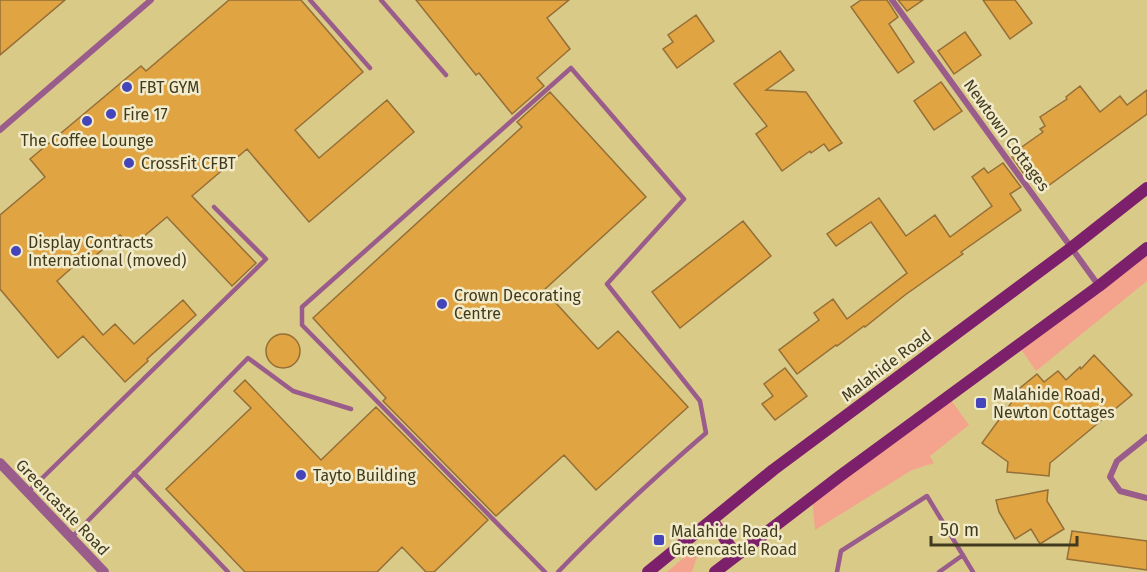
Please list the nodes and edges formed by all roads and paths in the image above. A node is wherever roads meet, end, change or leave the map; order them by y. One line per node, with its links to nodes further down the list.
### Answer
1 (151, 0): 7 (street)
2 (310, 0): 5 (lane)
3 (381, 0): 6 (lane)
4 (892, 0): 10 (street, Newtown Cottages)
5 (370, 68)
6 (446, 75)
7 (0, 130)
8 (1147, 188): 10 (main road, Malahide Road)
9 (214, 207): 17 (lane)
10 (1071, 248): 12 (street, Newtown Cottages); 19 (main road, Malahide Road)
11 (1147, 248): 12 (main road)
12 (1100, 286): 21 (main road)
13 (351, 409): 16 (lane)
14 (1147, 437): 18 (street)
15 (0, 463): 17 (street, Greencastle Road)
16 (134, 472): 20 (lane); 24 (lane)
17 (27, 492): 20 (street, Greencastle Road)
18 (1147, 498)
19 (711, 520): 21 (main road); 27 (main road, Malahide Road)
20 (71, 538): 23 (street, Greencastle Road)
21 (736, 555): 28 (main road)
22 (963, 555): 29 (lane); 30 (lane); 31 (lane)
23 (104, 572)
24 (228, 572)
25 (545, 572): 26 (lane)
26 (558, 572)
27 (648, 572)
28 (715, 572)
29 (837, 572)
30 (939, 572)
31 (973, 572)

